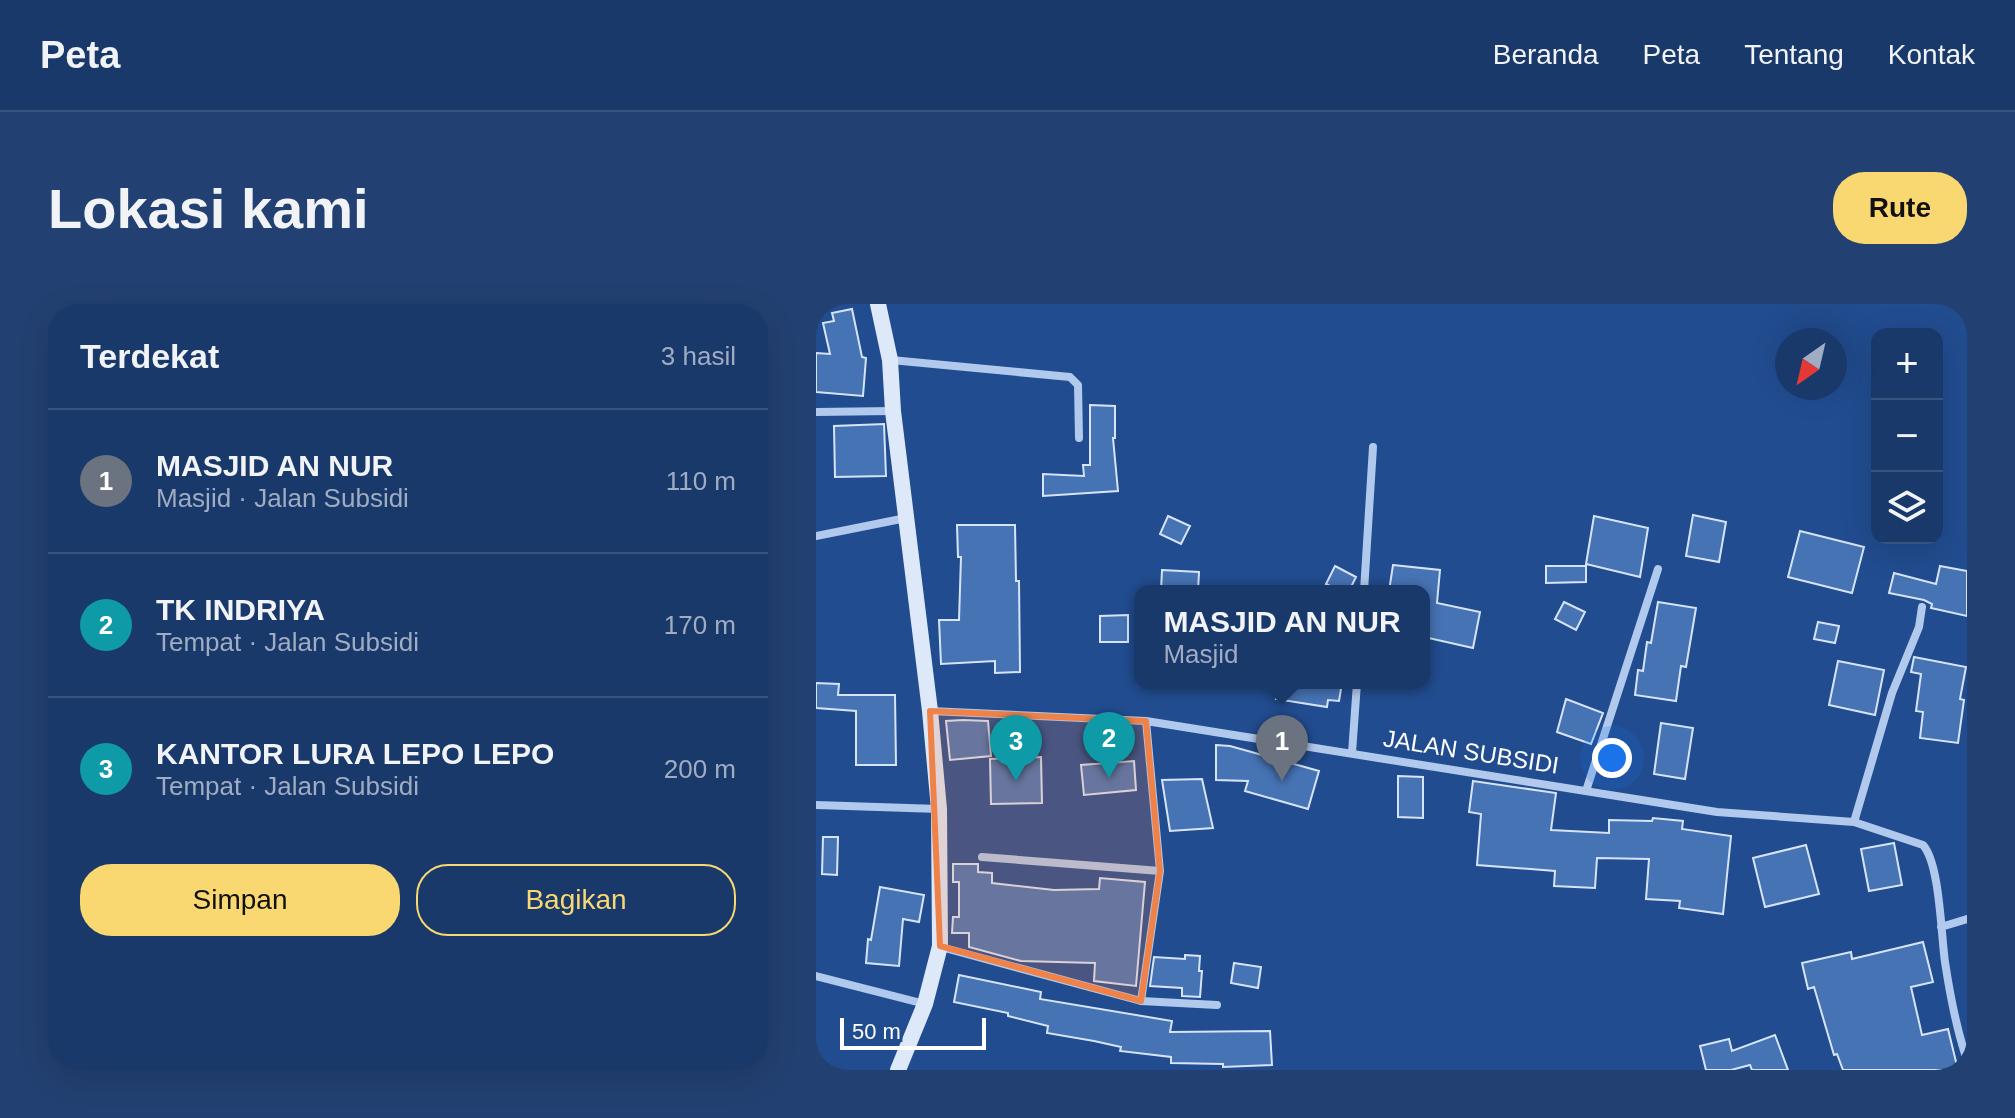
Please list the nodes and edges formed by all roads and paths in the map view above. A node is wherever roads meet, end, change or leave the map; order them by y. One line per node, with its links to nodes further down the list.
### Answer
1 (878, 304): 2 (street)
2 (890, 360): 3 (street); 5 (street)
3 (893, 411): 4 (street); 7 (street)
4 (816, 412)
5 (1079, 438)
6 (1373, 447): 10 (street)
7 (907, 518): 8 (street); 13 (street)
8 (816, 536)
9 (1658, 569): 16 (street)
10 (1364, 585)
11 (1922, 607): 19 (street)
12 (1357, 689): 15 (street)
13 (930, 711): 14 (street, JALAN SUBSIDI); 18 (street)
14 (1146, 721): 15 (street, JALAN SUBSIDI); 21 (street)
15 (1352, 753): 16 (street, JALAN SUBSIDI)
16 (1586, 791): 19 (street, JALAN SUBSIDI)
17 (816, 805): 18 (street)
18 (939, 809): 24 (street)
19 (1854, 822): 23 (street, JALAN SUBSIDI)
20 (982, 857): 21 (street)
21 (1160, 871): 26 (street)
22 (1967, 919): 23 (street)
23 (1941, 927): 29 (street, JALAN SUBSIDI)
24 (940, 946): 26 (street); 27 (street)
25 (816, 976): 27 (street)
26 (1141, 1001): 28 (street)
27 (925, 1004): 30 (street)
28 (1217, 1005)
29 (1967, 1060)
30 (898, 1070)

